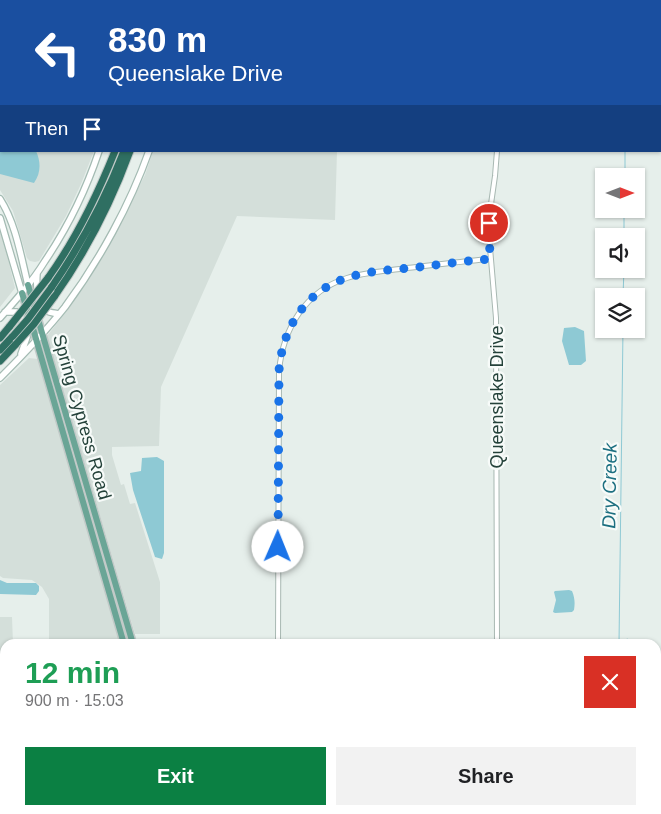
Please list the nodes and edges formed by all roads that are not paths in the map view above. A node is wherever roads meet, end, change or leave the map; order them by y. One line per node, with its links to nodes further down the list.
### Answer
1 (99, 152): 12 (main road)
2 (115, 152): 19 (highway, bridge)
3 (124, 152): 21 (highway, bridge)
4 (130, 152): 23 (highway, bridge)
5 (149, 152): 16 (main road)
6 (497, 152): 10 (street, Queenslake Drive)
7 (0, 199): 8 (main road, Spring Cypress Road)
8 (9, 217): 9 (main road); 11 (main road, Spring Cypress Road)
9 (0, 219): 14 (main road, Spring Cypress Road)
10 (490, 259): 33 (street); 34 (street, Queenslake Drive)
11 (24, 268): 12 (main road); 13 (main road, Spring Cypress Road)
12 (38, 271): 13 (main road); 16 (main road)
13 (28, 286): 14 (main road); 18 (main road, Spring Cypress Road)
14 (22, 294): 15 (main road); 20 (main road, Spring Cypress Road)
15 (5, 312): 17 (main road); 22 (main road)
16 (59, 314): 18 (main road)
17 (0, 318)
18 (42, 333): 20 (main road); 25 (main road, Spring Cypress Road)
19 (0, 338)
20 (36, 340): 22 (main road); 26 (main road, Spring Cypress Road)
21 (0, 350)
22 (20, 356): 24 (main road)
23 (0, 361)
24 (0, 378)
25 (74, 440): 26 (main road); 27 (main road, Spring Cypress Road)
26 (66, 443): 28 (main road, Spring Cypress Road)
27 (98, 524): 28 (main road); 29 (main road, Spring Cypress Road)
28 (90, 527): 30 (main road, Spring Cypress Road)
29 (118, 590): 30 (main road); 32 (main road, Spring Cypress Road)
30 (109, 591): 31 (main road, Spring Cypress Road)
31 (123, 639)
32 (132, 639)
33 (278, 639)
34 (497, 639)

